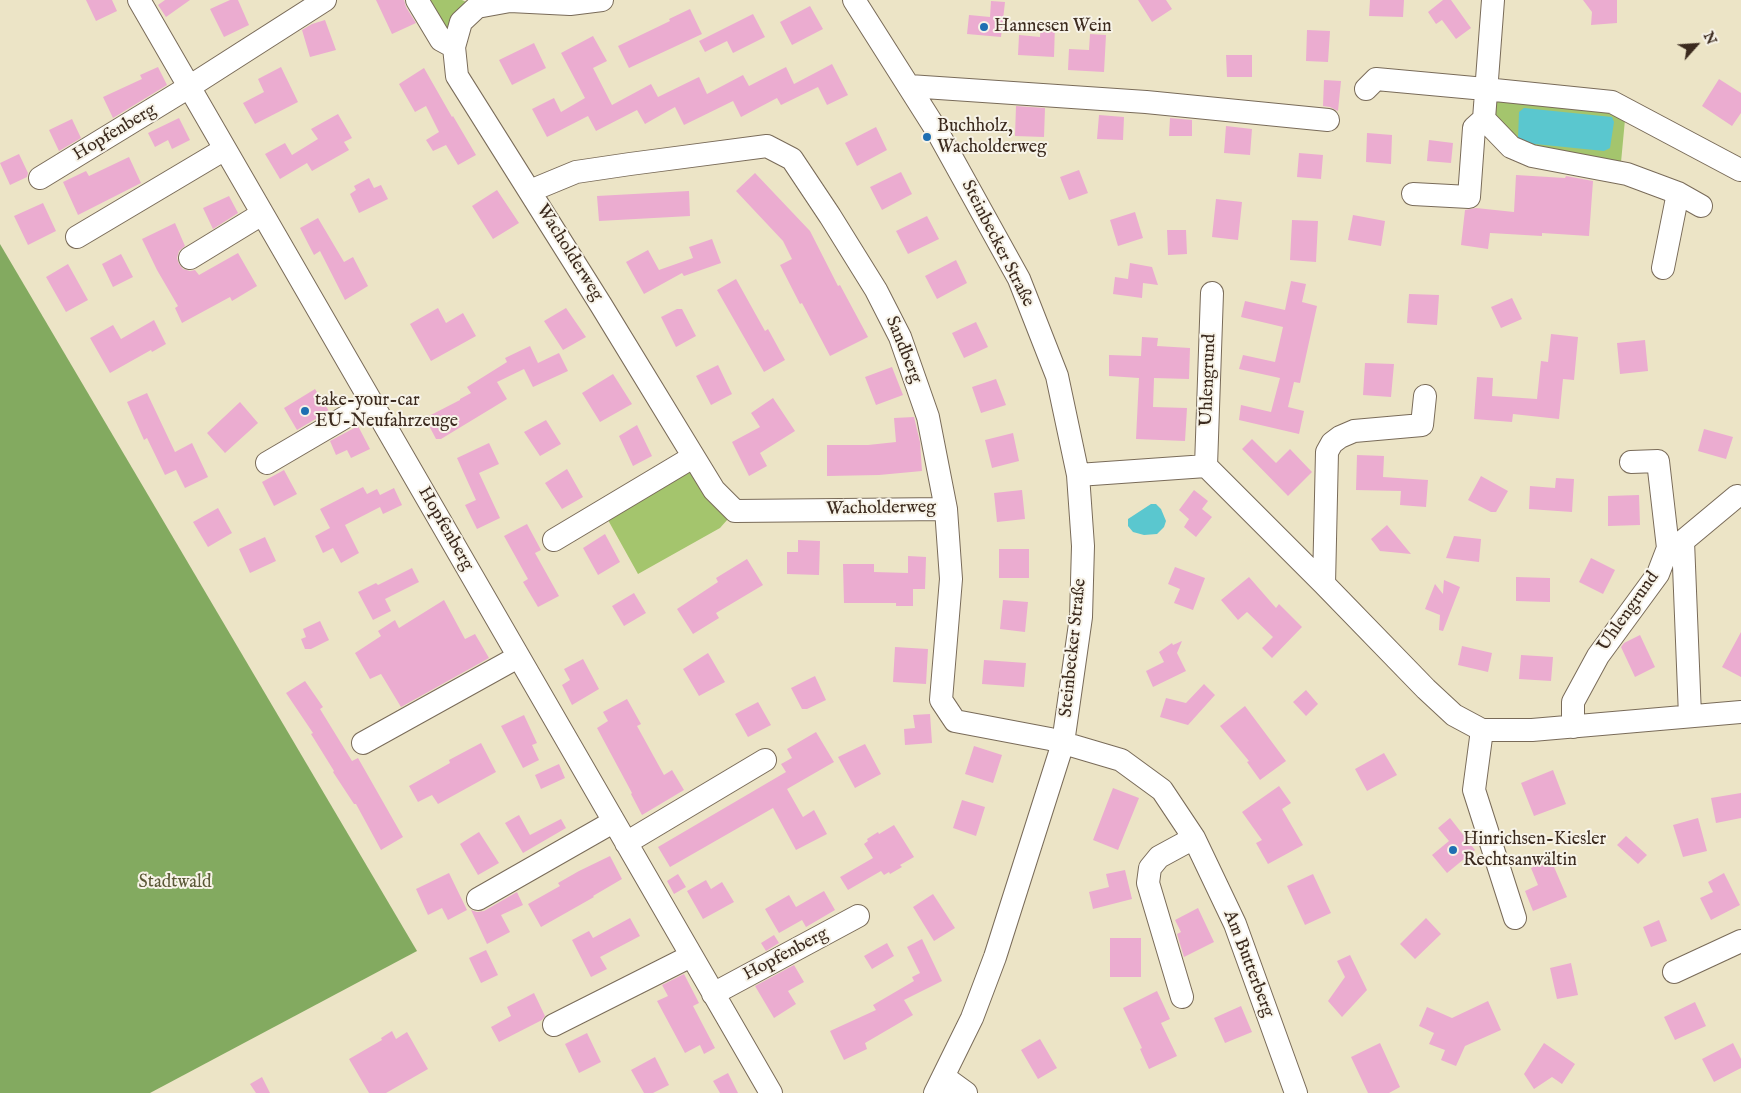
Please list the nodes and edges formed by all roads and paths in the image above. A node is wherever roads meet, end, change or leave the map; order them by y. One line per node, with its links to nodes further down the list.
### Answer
1 (138, 0): 9 (street, Hopfenberg)
2 (325, 0): 9 (street, Hopfenberg)
3 (417, 0): 7 (street)
4 (602, 0): 7 (street, Wacholderweg)
5 (854, 0): 8 (street, Steinbecker Straße)
6 (1493, 0): 11 (street)
7 (454, 47): 17 (street, Wacholderweg)
8 (909, 86): 13 (street); 32 (street, Steinbecker Straße)
9 (189, 87): 14 (street, Hopfenberg); 16 (street, Hopfenberg)
10 (1366, 89): 11 (street)
11 (1485, 89): 12 (street); 15 (street)
12 (1484, 119): 18 (street); 19 (street)
13 (1328, 120)
14 (225, 149): 21 (street, Hopfenberg); 22 (street)
15 (1740, 170)
16 (40, 178)
17 (530, 191): 28 (street, Wacholderweg); 34 (street, Sandberg)
18 (1678, 193): 20 (street); 24 (street)
19 (1413, 194)
20 (1701, 206)
21 (262, 214): 23 (street); 27 (street, Hopfenberg)
22 (77, 237)
23 (190, 258)
24 (1663, 268)
25 (1212, 294): 31 (street, Uhlengrund)
26 (1424, 396): 36 (street)
27 (371, 402): 29 (street); 37 (street, Hopfenberg)
28 (693, 457): 34 (street, Wacholderweg); 35 (street)
29 (267, 462)
30 (1631, 462): 40 (street, Uhlengrund)
31 (1206, 466): 32 (street); 36 (street)
32 (1078, 475): 43 (street, Steinbecker Straße)
33 (1737, 496): 39 (street, Uhlengrund)
34 (946, 509): 43 (street, Sandberg)
35 (554, 540)
36 (1324, 584): 41 (street)
37 (518, 657): 42 (street); 45 (street, Hopfenberg)
38 (1741, 712): 39 (street)
39 (1690, 716): 40 (street)
40 (1573, 727): 41 (street)
41 (1482, 730): 50 (street)
42 (364, 743)
43 (1063, 743): 46 (street, Am Butterberg); 57 (street, Steinbecker Straße)
44 (765, 760): 47 (street)
45 (614, 822): 47 (street, Hopfenberg); 48 (street)
46 (1194, 838): 55 (street); 60 (street, Am Butterberg)
47 (626, 843): 52 (street, Hopfenberg)
48 (478, 899)
49 (858, 916): 54 (street, Hopfenberg)
50 (1515, 918)
51 (1741, 940): 53 (street)
52 (691, 956): 54 (street, Hopfenberg); 56 (street)
53 (1674, 972)
54 (713, 994): 58 (street, Hopfenberg)
55 (1182, 997)
56 (554, 1025)
57 (940, 1085): 59 (street, Steinbecker Straße)
58 (771, 1093)
59 (966, 1093)
60 (1296, 1093)

